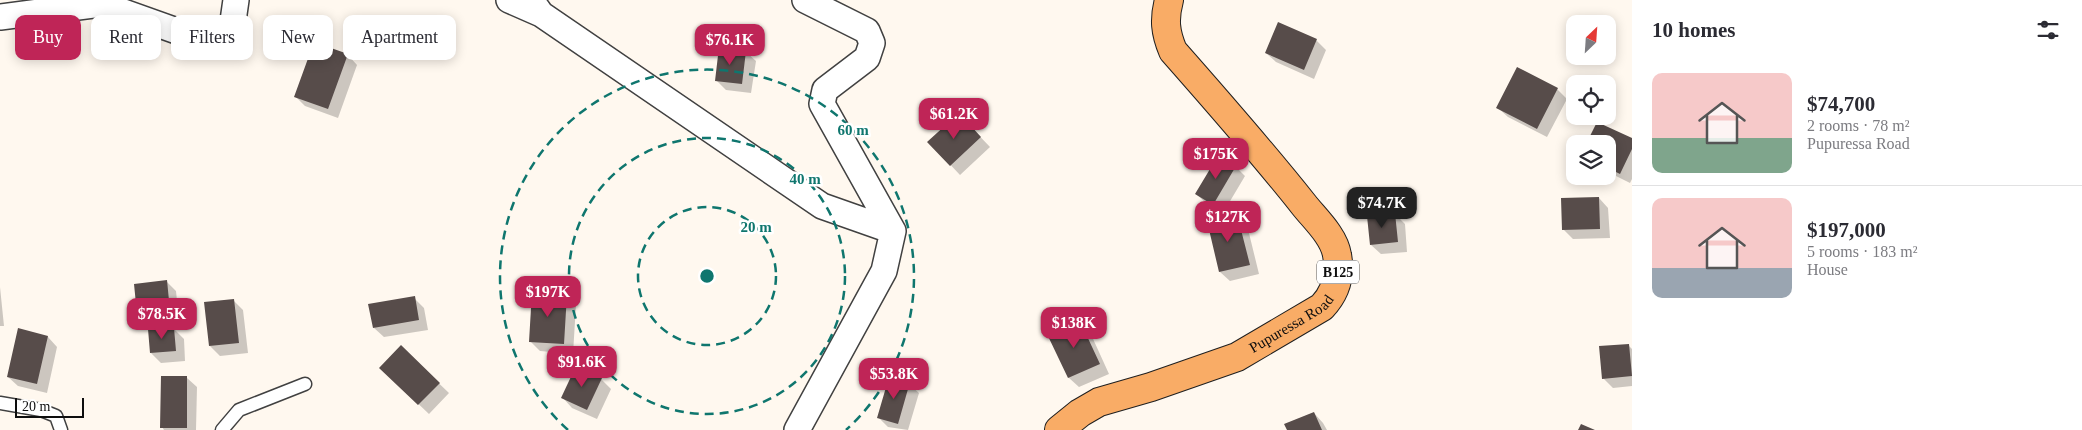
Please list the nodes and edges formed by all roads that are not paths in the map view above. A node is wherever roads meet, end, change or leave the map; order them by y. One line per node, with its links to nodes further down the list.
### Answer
1 (236, 0): 6 (street)
2 (509, 0): 5 (street)
3 (806, 0): 7 (street)
4 (1169, 0): 10 (main road, Pupuressa Road / B125)
5 (536, 7): 7 (street)
6 (0, 17)
7 (893, 231): 13 (street)
8 (305, 384): 12 (lane)
9 (0, 403): 11 (lane)
10 (1061, 429)
11 (61, 430)
12 (222, 430)
13 (797, 430)

